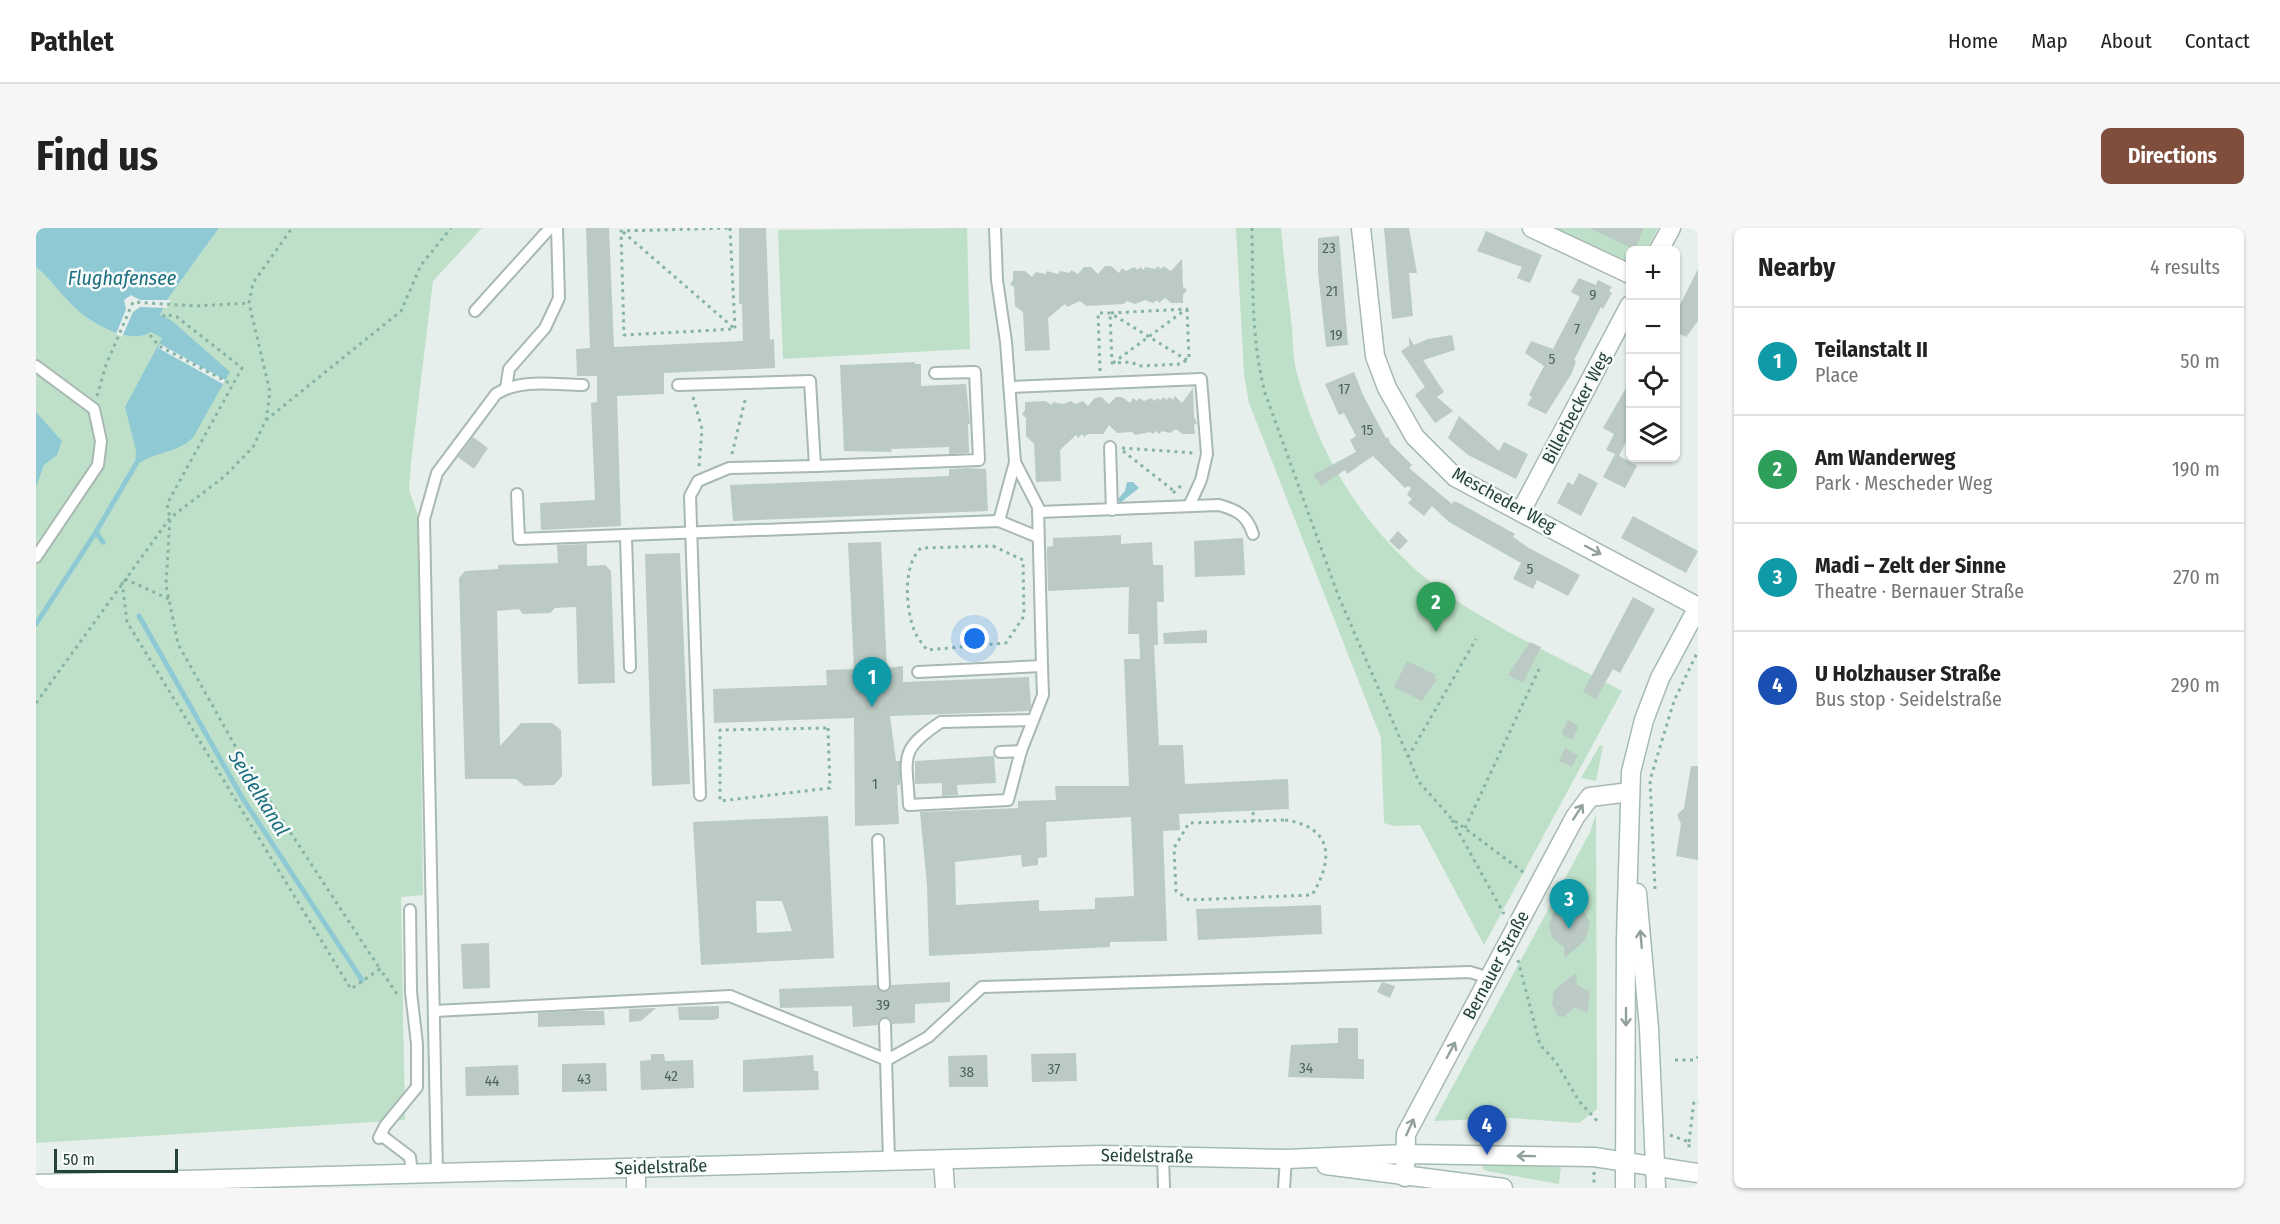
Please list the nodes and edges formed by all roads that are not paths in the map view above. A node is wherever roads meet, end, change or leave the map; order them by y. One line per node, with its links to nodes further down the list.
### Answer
1 (550, 228): 9 (lane)
2 (557, 228): 16 (lane)
3 (995, 228): 15 (lane)
4 (1361, 228): 23 (main road, Mescheder Weg)
5 (1532, 228): 8 (main road)
6 (1671, 228): 7 (main road)
7 (1661, 246)
8 (1626, 272)
9 (475, 311)
10 (1626, 313): 23 (main road, Billerbecker Weg)
11 (36, 366): 30 (lane)
12 (935, 373): 19 (lane)
13 (583, 385): 16 (lane)
14 (683, 385): 19 (lane)
15 (1010, 387): 18 (lane); 21 (lane)
16 (506, 388): 44 (lane)
17 (1110, 447): 22 (lane)
18 (1015, 462): 24 (lane); 25 (lane)
19 (815, 466): 27 (lane)
20 (517, 494): 28 (lane)
21 (1190, 505): 22 (lane); 26 (lane)
22 (1112, 510): 24 (lane)
23 (1521, 511): 31 (main road, Mescheder Weg, one-way to 31)
24 (1038, 512): 29 (lane)
25 (999, 522): 27 (lane); 29 (lane)
26 (1253, 534)
27 (690, 535): 28 (lane); 38 (lane)
28 (626, 537): 33 (lane)
29 (1038, 537): 32 (lane)
30 (36, 557)
31 (1698, 607): 39 (main road)
32 (1042, 666): 34 (lane); 35 (lane)
33 (630, 667)
34 (918, 672)
35 (1033, 720): 37 (lane); 37 (lane)
36 (1000, 752): 37 (lane)
37 (1021, 752)
38 (700, 795)
39 (1630, 797): 42 (main road, Bernauer Straße, one-way to 39); 52 (main road, one-way to 52); 53 (main road, one-way to 39)
40 (878, 840): 43 (lane)
41 (410, 910): 55 (lane)
42 (1489, 978): 46 (lane); 47 (main road, Bernauer Straße, one-way to 42)
43 (884, 985)
44 (434, 1011): 46 (lane); 56 (lane)
45 (885, 1024): 46 (lane)
46 (887, 1060): 51 (lane)
47 (1405, 1154): 49 (main road, Seidelstraße); 52 (main road, Seidelstraße, one-way to 47); 58 (main road, Bernauer Straße)
48 (1163, 1156): 49 (main road, Seidelstraße); 50 (main road, Seidelstraße); 63 (lane)
49 (1286, 1159): 58 (main road, Seidelstraße); 64 (lane)
50 (943, 1160): 51 (main road, Seidelstraße); 62 (main road)
51 (890, 1161): 54 (main road, Seidelstraße)
52 (1625, 1162): 53 (main road, Seidelstraße); 66 (main road)
53 (1655, 1167): 57 (main road, Seidelstraße); 67 (main road)
54 (636, 1168): 56 (main road, Seidelstraße); 61 (main road)
55 (412, 1173): 56 (main road, Seidelstraße); 60 (main road, Seidelstraße)
56 (437, 1173)
57 (1698, 1173)
58 (1405, 1177): 65 (main road, Seidelstraße)
59 (36, 1184): 60 (main road, Seidelstraße)
60 (126, 1185)
61 (636, 1188)
62 (945, 1188)
63 (1164, 1188)
64 (1284, 1188)
65 (1503, 1188)
66 (1625, 1188)
67 (1656, 1188)

